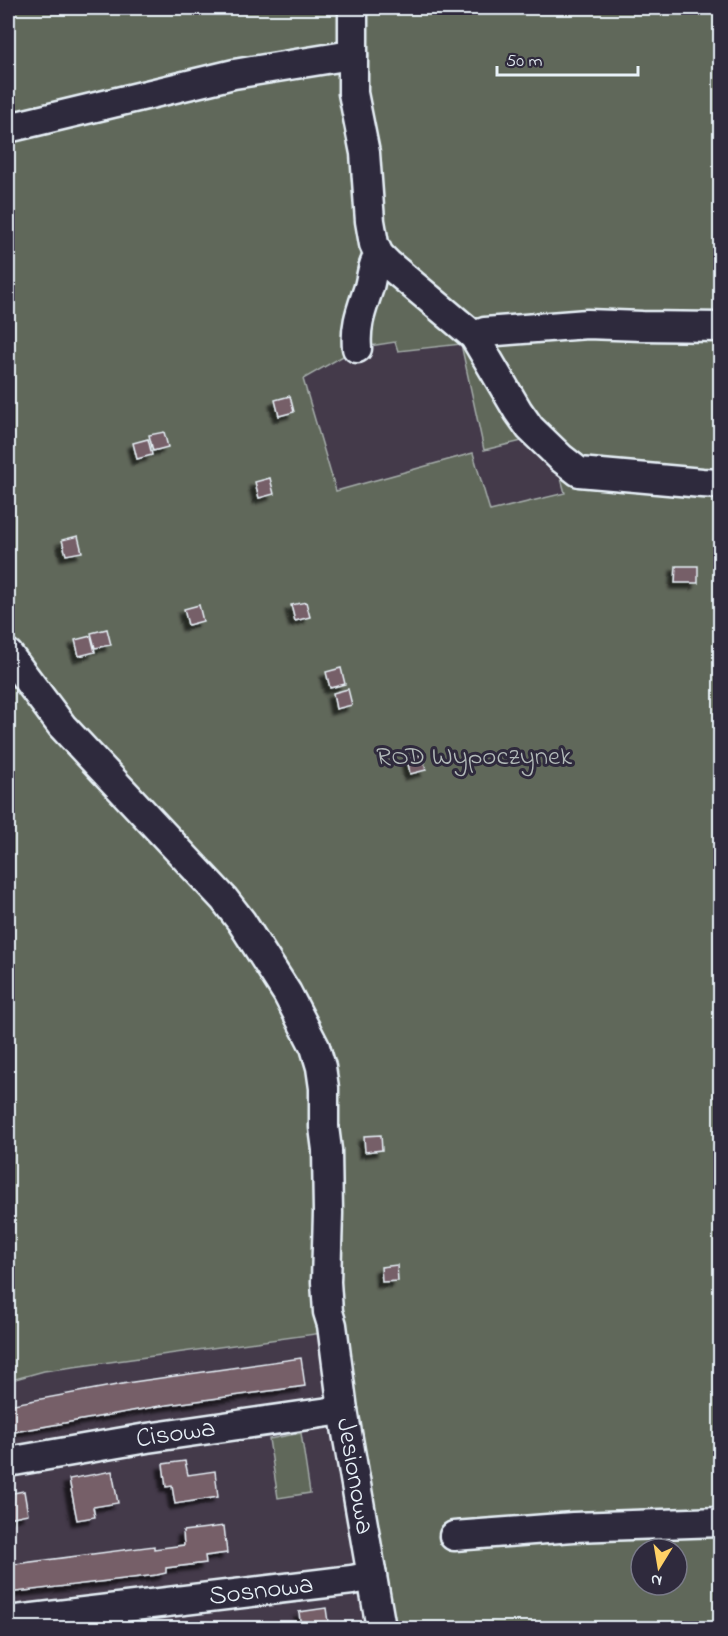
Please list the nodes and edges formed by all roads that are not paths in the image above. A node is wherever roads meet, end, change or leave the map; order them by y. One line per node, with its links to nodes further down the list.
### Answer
1 (353, 8): 2 (street)
2 (353, 56): 3 (street); 4 (street)
3 (8, 128)
4 (380, 255): 6 (street); 7 (street)
5 (720, 327): 6 (street)
6 (474, 336): 8 (street)
7 (357, 348)
8 (720, 484)
9 (8, 654): 10 (street, Jesionowa)
10 (343, 1410): 11 (street, Cisowa); 14 (street, Jesionowa)
11 (8, 1462)
12 (720, 1521): 13 (street)
13 (454, 1536)
14 (372, 1576): 15 (street, Sosnowa); 16 (street, Jesionowa)
15 (8, 1621)
16 (381, 1629)

